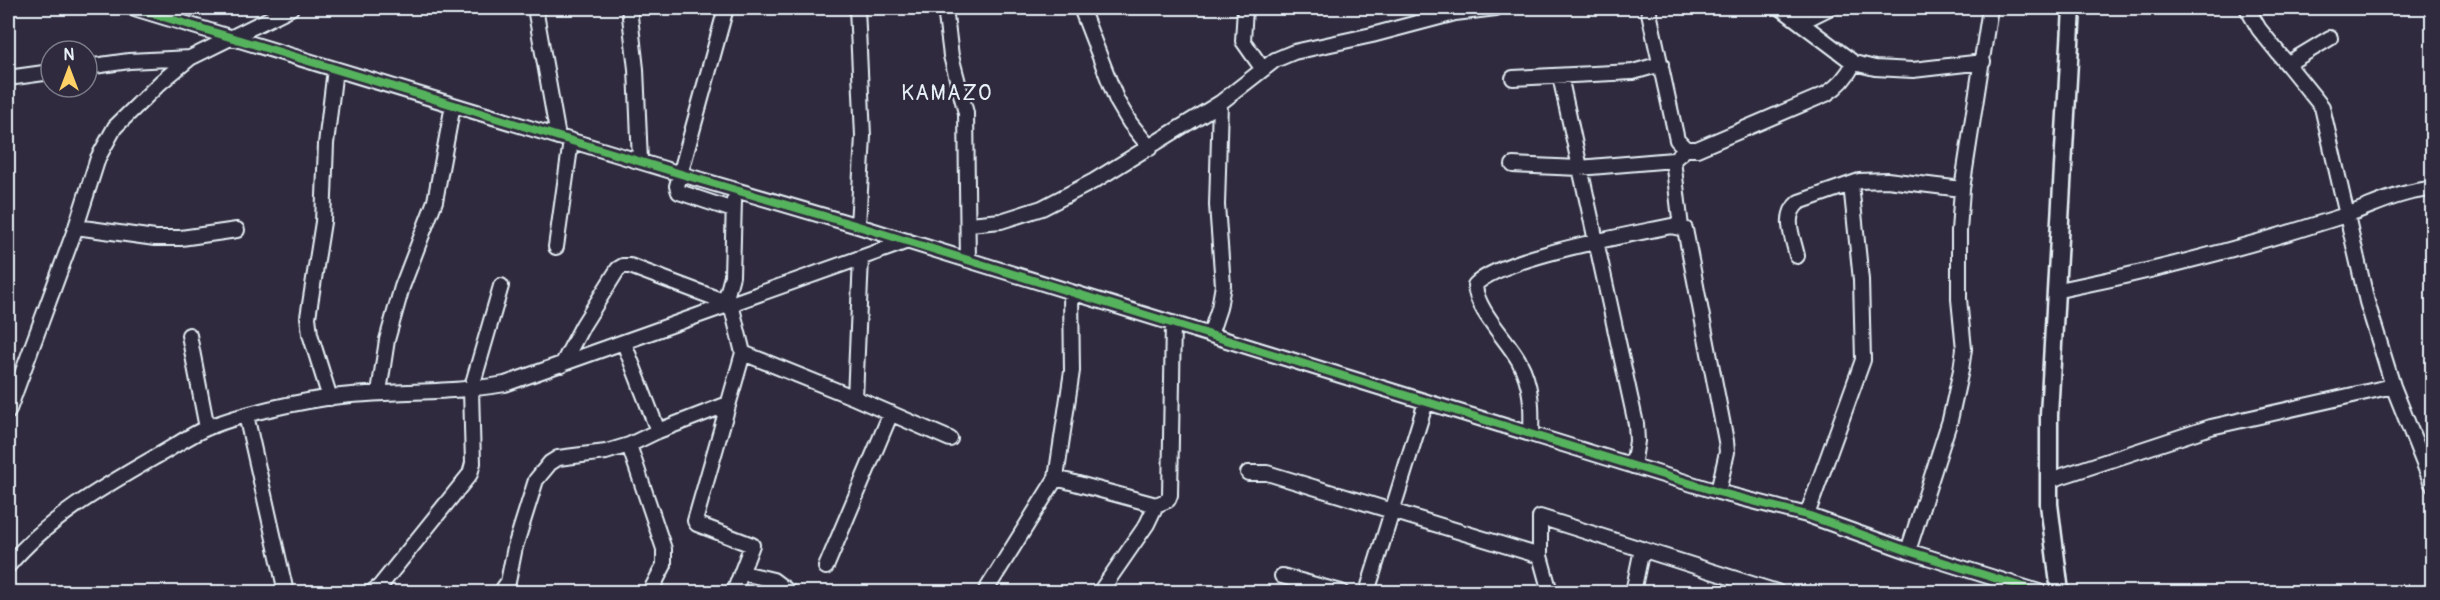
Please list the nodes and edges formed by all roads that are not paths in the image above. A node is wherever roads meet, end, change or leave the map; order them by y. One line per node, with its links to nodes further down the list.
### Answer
1 (134, 8): 20 (street)
2 (287, 8): 20 (street)
3 (535, 8): 36 (street)
4 (629, 8): 40 (street)
5 (726, 8): 43 (street)
6 (857, 8): 51 (street)
7 (945, 8): 50 (street)
8 (1081, 8): 37 (street)
9 (1245, 8): 28 (street)
10 (1496, 8): 18 (street)
11 (1648, 8): 25 (street)
12 (1781, 8): 19 (street)
13 (1829, 8): 19 (street)
14 (1990, 8): 23 (street)
15 (2072, 8): 116 (main road)
16 (2078, 8): 62 (main road)
17 (2247, 8): 26 (street)
18 (1455, 10): 28 (street)
19 (1800, 15): 24 (street)
20 (232, 36): 22 (street); 29 (street)
21 (2330, 38): 26 (street)
22 (190, 58): 27 (street); 52 (street)
23 (1983, 62): 24 (street); 46 (street)
24 (1854, 63): 38 (street)
25 (1661, 64): 31 (street); 38 (street)
26 (2287, 64): 49 (street)
27 (99, 65)
28 (1262, 68): 34 (street)
29 (335, 69): 35 (street); 74 (street)
30 (39, 74): 32 (street)
31 (1560, 76): 33 (street); 42 (street)
32 (8, 78)
33 (1513, 78)
34 (1220, 103): 37 (street); 67 (street)
35 (453, 105): 36 (street); 73 (street)
36 (565, 139): 40 (street); 57 (street)
37 (1150, 148): 50 (street)
38 (1686, 149): 39 (street)
39 (1673, 160): 42 (street); 53 (street)
40 (640, 161): 43 (street)
41 (1513, 165): 42 (street)
42 (1579, 168): 56 (street)
43 (681, 174): 45 (street); 48 (street)
44 (1851, 184): 46 (street); 58 (street); 94 (street)
45 (734, 189): 48 (street); 51 (street)
46 (1962, 189): 96 (street)
47 (2433, 189): 49 (street)
48 (734, 210): 64 (street)
49 (2346, 215): 62 (street); 71 (street)
50 (969, 224): 60 (street)
51 (858, 226): 55 (street)
52 (76, 227): 54 (street); 78 (street)
53 (1681, 227): 56 (street); 91 (street)
54 (237, 230)
55 (908, 241): 59 (street); 60 (street)
56 (1597, 242): 83 (street); 86 (street)
57 (556, 246)
58 (1797, 256)
59 (861, 258): 64 (street); 75 (street)
60 (968, 260): 63 (street)
61 (501, 286): 72 (street)
62 (2064, 289): 89 (main road)
63 (1071, 292): 65 (street); 88 (street)
64 (728, 303): 68 (street); 69 (street); 70 (street)
65 (1173, 324): 67 (street); 92 (street)
66 (189, 335): 81 (street)
67 (1210, 335): 76 (street)
68 (624, 343): 70 (street); 82 (street)
69 (743, 353): 75 (street); 77 (street)
70 (562, 365): 72 (street)
71 (2393, 386): 89 (street); 90 (street)
72 (471, 390): 73 (street); 104 (street)
73 (378, 392): 74 (street)
74 (330, 398): 80 (street)
75 (855, 398): 79 (street)
76 (1426, 402): 83 (street); 93 (street)
77 (728, 404): 82 (street); 100 (street)
78 (8, 412)
79 (891, 413): 84 (street); 99 (street)
80 (246, 416): 81 (street); 103 (street)
81 (207, 428): 98 (street)
82 (658, 431): 85 (street)
83 (1531, 434): 86 (street)
84 (950, 439)
85 (629, 445): 102 (street); 105 (street)
86 (1633, 466): 91 (street)
87 (1248, 473): 93 (street)
88 (1056, 478): 92 (street); 108 (street)
89 (2056, 478): 117 (main road)
90 (2433, 484)
91 (1718, 492): 94 (street)
92 (1156, 505): 109 (street)
93 (1393, 511): 97 (street); 111 (street)
94 (1807, 515): 96 (street)
95 (1642, 549): 97 (street); 113 (street); 114 (street)
96 (1908, 551): 115 (street)
97 (1540, 556): 112 (street)
98 (8, 566)
99 (826, 567)
100 (743, 573): 106 (street); 107 (street)
101 (1282, 576): 110 (street)
102 (505, 591)
103 (286, 592)
104 (372, 592)
105 (650, 592)
106 (734, 592)
107 (789, 592)
108 (986, 592)
109 (1100, 592)
110 (1341, 592)
111 (1367, 592)
112 (1550, 592)
113 (1633, 592)
114 (1777, 592)
115 (2039, 592)
116 (2060, 592)
117 (2068, 592)

